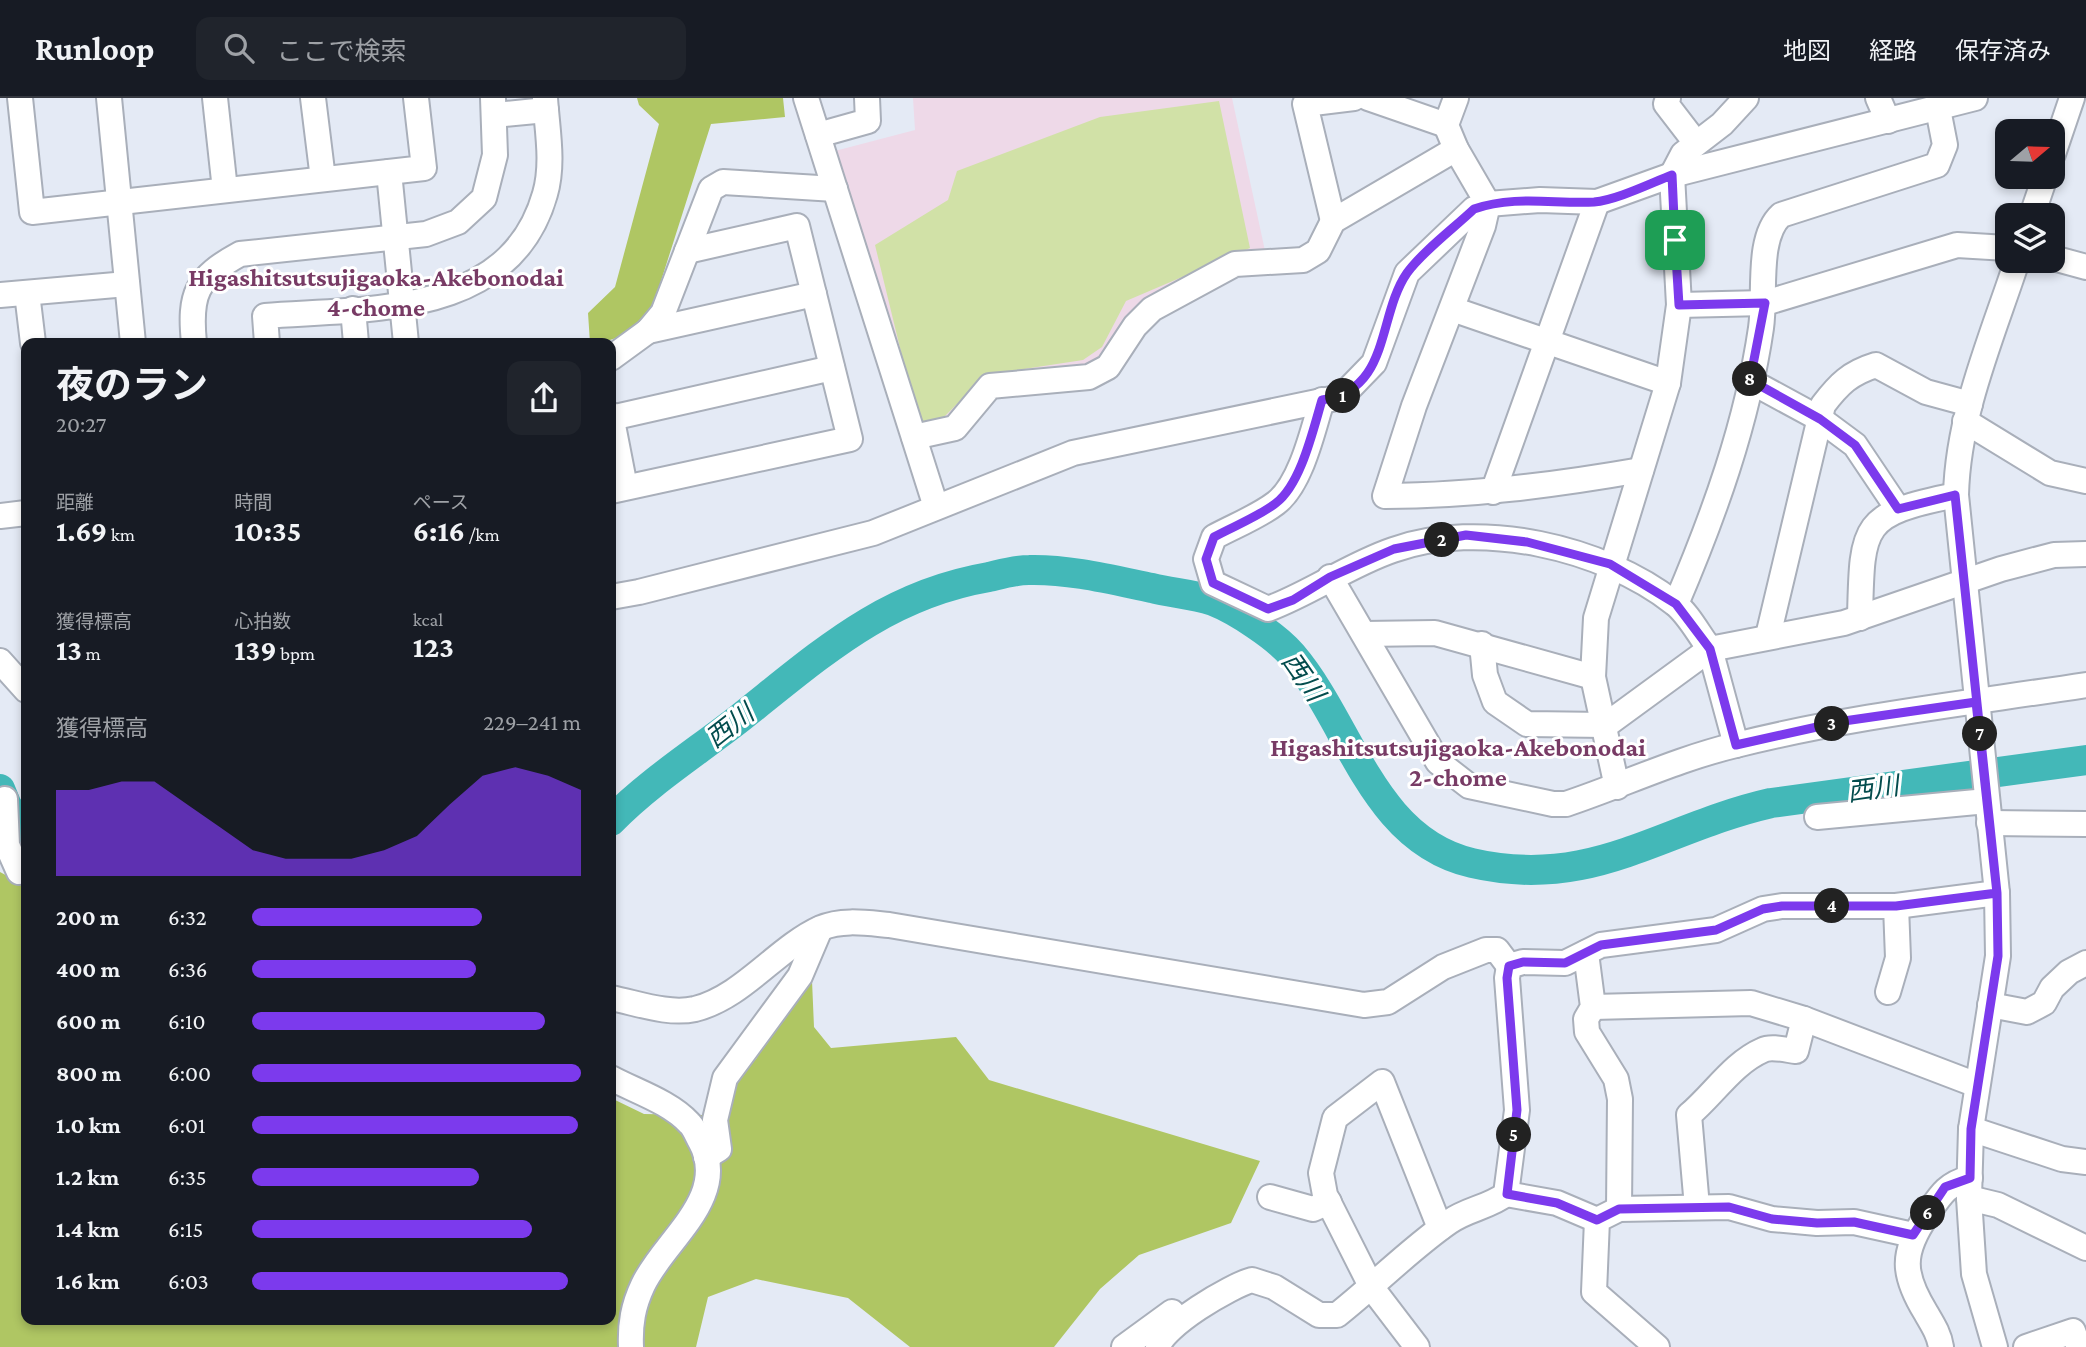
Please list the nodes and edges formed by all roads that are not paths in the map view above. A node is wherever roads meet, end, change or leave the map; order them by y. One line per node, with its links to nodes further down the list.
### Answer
1 (20, 98): 30 (street)
2 (109, 98): 30 (street)
3 (215, 98): 29 (street)
4 (313, 98): 27 (street)
5 (416, 98): 25 (street)
6 (806, 98): 22 (street)
7 (867, 98): 22 (street)
8 (1354, 98): 33 (street)
9 (1368, 98): 21 (street)
10 (1456, 98): 21 (street)
11 (1668, 98): 23 (street)
12 (1746, 98): 23 (street)
13 (1878, 98): 20 (street)
14 (1975, 98): 18 (street)
15 (2072, 98): 19 (street)
16 (546, 104): 17 (street); 45 (street)
17 (494, 107): 34 (street)
18 (1938, 109): 20 (street); 44 (street)
19 (2065, 119)
20 (1888, 121): 26 (street)
21 (1446, 125): 24 (street)
22 (818, 135): 28 (street)
23 (1696, 144): 26 (street)
24 (1455, 149): 32 (street); 33 (street)
25 (389, 172): 27 (street); 34 (street)
26 (1672, 175): 31 (street); 46 (street)
27 (323, 179): 29 (street)
28 (835, 189): 36 (street); 65 (street)
29 (225, 190): 30 (street)
30 (119, 202): 40 (street)
31 (1597, 202): 32 (street); 56 (street)
32 (1488, 204): 48 (street); 61 (street)
33 (1333, 222): 65 (street)
34 (395, 238): 45 (street); 52 (street)
35 (1995, 247): 44 (street)
36 (687, 251): 42 (street); 49 (street)
37 (2065, 261): 38 (street)
38 (2086, 267)
39 (2013, 273): 62 (street)
40 (127, 284): 41 (street); 51 (street)
41 (27, 293): 43 (street); 50 (street)
42 (814, 294): 49 (street); 58 (street)
43 (0, 295)
44 (1765, 303): 46 (street); 59 (street)
45 (402, 305): 47 (street); 55 (street)
46 (1679, 305): 60 (street)
47 (353, 309): 53 (street); 54 (street)
48 (1452, 309): 56 (street); 70 (street)
49 (648, 331): 57 (street)
50 (32, 338)
51 (132, 338)
52 (194, 338)
53 (267, 338)
54 (356, 338)
55 (405, 338)
56 (1545, 340): 60 (street); 70 (street)
57 (616, 354)
58 (832, 368): 63 (street); 69 (street)
59 (1750, 380): 64 (street); 81 (street)
60 (1668, 383): 67 (street)
61 (1322, 400): 72 (street); 78 (street)
62 (1968, 412): 64 (street); 68 (street); 71 (street)
63 (616, 415)
64 (1820, 419): 73 (street); 84 (street)
65 (914, 438): 72 (street)
66 (616, 468): 69 (street)
67 (1641, 470): 70 (street); 77 (street)
68 (2086, 481)
69 (618, 489)
70 (1493, 492)
71 (1955, 495): 73 (street); 79 (street)
72 (936, 507): 80 (street)
73 (1898, 509): 82 (street)
74 (21, 514): 75 (street)
75 (0, 516)
76 (2086, 554): 79 (street)
77 (1610, 564): 78 (street); 81 (street); 88 (street)
78 (1330, 577): 83 (street)
79 (1964, 585): 82 (street); 91 (street)
80 (616, 596)
81 (1676, 604): 86 (street)
82 (1860, 618): 84 (street)
83 (1364, 634): 85 (street); 94 (street)
84 (1768, 636): 86 (street)
85 (1482, 644): 88 (street); 92 (street)
86 (1710, 649): 92 (street); 93 (street)
87 (0, 661): 89 (street)
88 (1594, 677): 92 (street)
89 (21, 684)
90 (2086, 685): 91 (street)
91 (1976, 702): 93 (street); 96 (street)
92 (1606, 725): 94 (street)
93 (1736, 745): 94 (street)
94 (1617, 787)
95 (10, 800): 99 (street)
96 (1988, 812): 97 (street); 98 (street); 100 (street)
97 (1817, 817)
98 (2086, 824)
99 (15, 870)
100 (1997, 893): 101 (street); 108 (street)
101 (1896, 906): 103 (street); 106 (street)
102 (821, 928): 105 (street); 107 (street); 114 (street)
103 (1586, 953): 105 (street); 109 (street)
104 (2086, 962): 108 (street)
105 (1509, 966): 117 (street)
106 (1888, 992)
107 (616, 999)
108 (1990, 1005): 112 (street)
109 (1593, 1007): 110 (street); 121 (street)
110 (1804, 1019): 112 (street); 120 (street)
111 (616, 1080): 114 (street)
112 (1977, 1085): 113 (street)
113 (1971, 1129): 115 (street); 116 (street)
114 (706, 1157): 127 (street)
115 (2086, 1162)
116 (1969, 1189): 123 (street); 124 (street); 133 (street)
117 (1507, 1194): 121 (street); 122 (street)
118 (1270, 1197): 119 (street)
119 (1329, 1202): 122 (street); 126 (street)
120 (1697, 1207): 121 (street); 123 (street)
121 (1608, 1214): 131 (street)
122 (1440, 1228): 126 (street)
123 (1913, 1235): 132 (street)
124 (2086, 1248)
125 (1241, 1283): 126 (street); 128 (street); 129 (street)
126 (1372, 1288): 130 (street)
127 (631, 1347)
128 (1124, 1347)
129 (1158, 1347)
130 (1417, 1347)
131 (1657, 1347)
132 (1941, 1347)
133 (1995, 1347)
134 (2026, 1347): 135 (street)
135 (2079, 1347)

